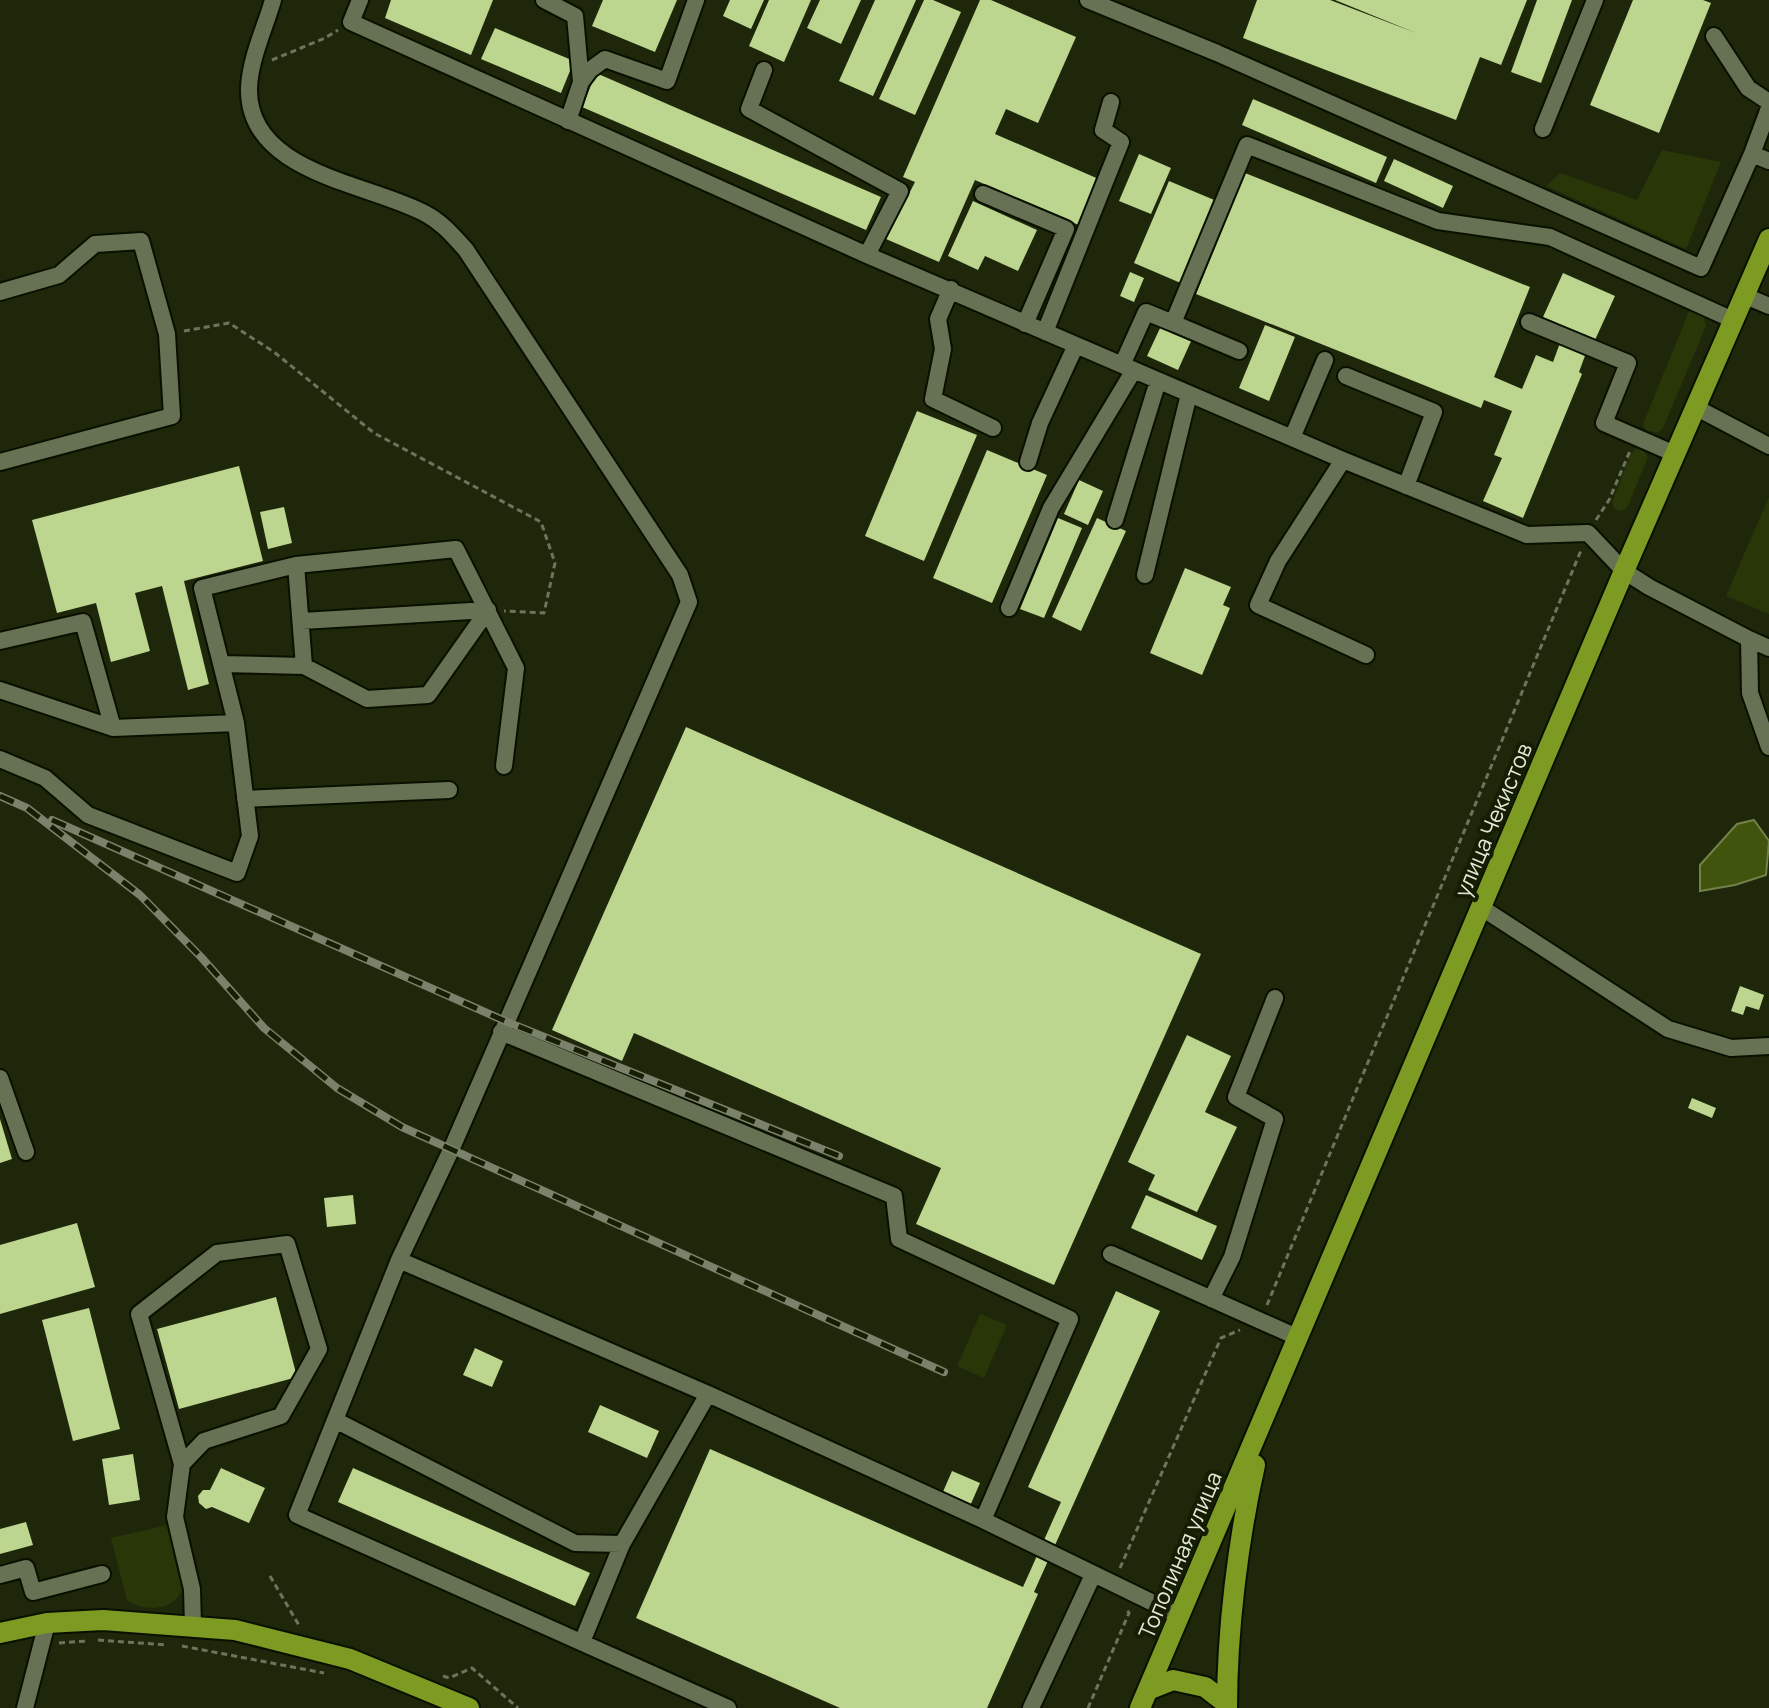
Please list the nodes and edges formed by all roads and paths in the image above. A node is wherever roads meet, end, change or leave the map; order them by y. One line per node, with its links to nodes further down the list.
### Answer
1 (273, 0): 9 (street)
2 (360, 0): 7 (street)
3 (544, 0): 11 (street)
4 (696, 0): 11 (street)
5 (1088, 0): 16 (street)
6 (1595, 0): 15 (street)
7 (351, 22): 9 (path); 14 (street)
8 (1714, 36): 13 (street)
9 (253, 67): 73 (street)
10 (764, 70): 20 (street)
11 (581, 82): 14 (street)
12 (1111, 102): 29 (street)
13 (1769, 105): 16 (street)
14 (568, 121): 20 (street)
15 (1543, 129)
16 (1752, 154): 17 (street)
17 (1769, 161)
18 (983, 194): 28 (street)
19 (1769, 239): 23 (main road, улица Чекистов)
20 (867, 255): 21 (street)
21 (951, 289): 28 (street); 39 (street)
22 (0, 292): 30 (street)
23 (1743, 295): 24 (street); 25 (main road, улица Чекистов)
24 (1769, 306)
25 (1733, 320): 27 (street); 38 (main road, улица Чекистов)
26 (1529, 322): 40 (street)
27 (1173, 323): 32 (street); 34 (street)
28 (1025, 324): 29 (street)
29 (1045, 332): 31 (street)
30 (167, 334): 45 (street); 54 (path)
31 (1076, 345): 34 (street); 46 (street)
32 (1239, 351)
33 (1325, 360): 41 (street)
34 (1128, 368): 36 (street); 53 (street)
35 (1346, 376): 47 (street)
36 (1158, 381): 37 (street); 48 (street)
37 (1189, 394): 41 (street); 52 (street)
38 (1695, 407): 42 (street); 43 (main road, улица Чекистов)
39 (993, 428)
40 (1636, 437): 43 (street); 49 (path)
41 (1292, 438): 44 (street)
42 (1769, 446)
43 (1675, 454): 51 (main road, улица Чекистов)
44 (1343, 460): 47 (street); 60 (street)
45 (0, 462)
46 (1028, 462)
47 (1406, 486): 49 (street)
48 (1115, 520)
49 (1588, 533): 51 (street); 80 (path)
50 (296, 565): 54 (street); 55 (street); 61 (street)
51 (1624, 571): 57 (street); 71 (main road, улица Чекистов)
52 (1145, 575)
53 (1009, 608)
54 (488, 610): 55 (street); 62 (street); 68 (street)
55 (302, 621): 62 (street)
56 (1769, 631): 57 (street)
57 (1749, 639): 59 (street); 66 (street)
58 (0, 641): 65 (street)
59 (1769, 648)
60 (1366, 655)
61 (221, 664): 62 (street); 64 (street)
62 (304, 666)
63 (0, 690): 65 (street)
64 (236, 723): 65 (street); 70 (street)
65 (113, 728)
66 (1769, 747)
67 (0, 759): 70 (street)
68 (504, 766)
69 (449, 790): 70 (street)
70 (245, 799)
71 (1482, 908): 74 (street); 81 (main road, улица Чекистов)
72 (1275, 998): 79 (street)
73 (501, 1032): 78 (street); 86 (street)
74 (1769, 1046)
75 (0, 1078): 76 (street)
76 (26, 1152)
77 (1111, 1254): 79 (street)
78 (399, 1260): 82 (street); 83 (street)
79 (1211, 1299): 80 (street)
80 (1261, 1321): 81 (street); 92 (path)
81 (1299, 1338): 84 (main road, улица Чекистов)
82 (708, 1394): 86 (street); 87 (street)
83 (335, 1420): 87 (street); 98 (street)
84 (1264, 1422): 93 (main road, Тополиная улица); 103 (main road)
85 (182, 1464): 85 (street); 95 (street)
86 (983, 1520): 90 (street)
87 (622, 1544): 98 (street)
88 (102, 1574): 89 (street)
89 (0, 1575)
90 (1093, 1575): 92 (street); 108 (street)
91 (270, 1576): 96 (path)
92 (1113, 1584): 93 (street); 109 (path)
93 (1180, 1616): 102 (main road, Тополиная улица)
94 (47, 1623): 95 (main road); 97 (main road); 99 (street)
95 (193, 1626): 105 (main road)
96 (301, 1629)
97 (0, 1633)
98 (582, 1642): 107 (street)
99 (42, 1644): 100 (path); 104 (street)
100 (326, 1673)
101 (435, 1673): 106 (path)
102 (1144, 1699): 103 (main road)
103 (1227, 1706)
104 (25, 1708)
105 (469, 1708)
106 (518, 1708)
107 (728, 1708)
108 (1031, 1708)
109 (1088, 1708)

